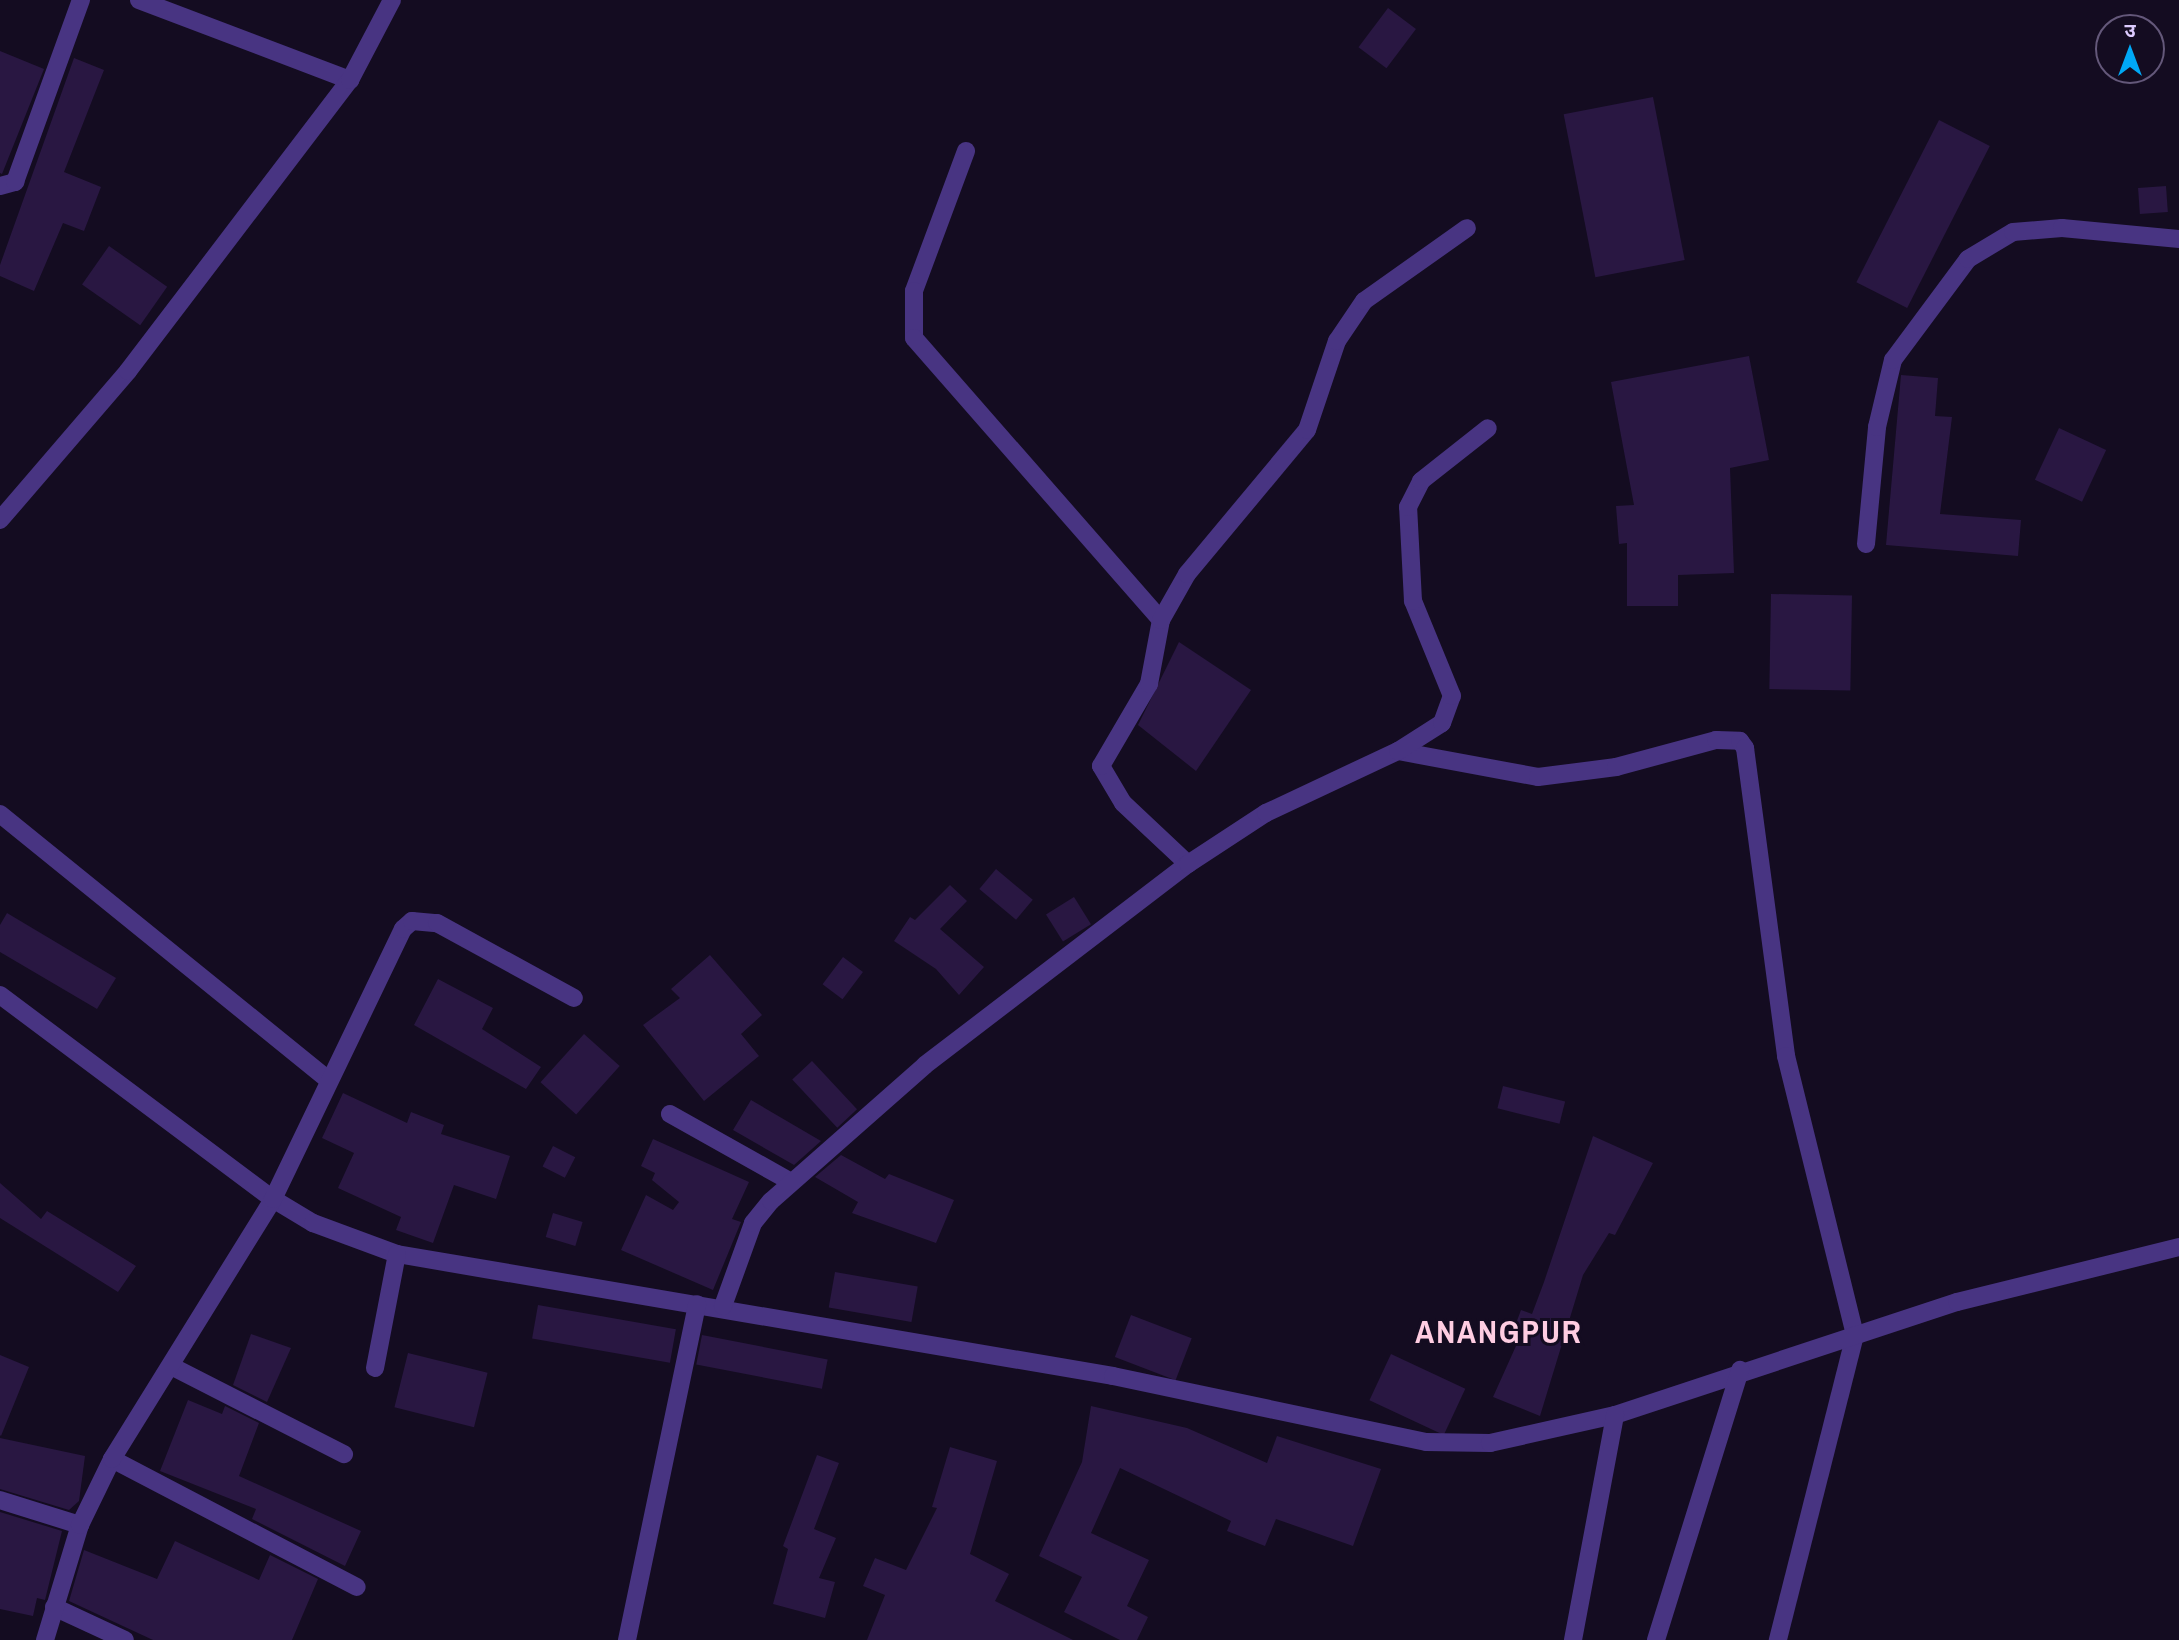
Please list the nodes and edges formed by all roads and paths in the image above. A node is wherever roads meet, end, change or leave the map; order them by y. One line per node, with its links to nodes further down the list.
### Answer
1 (81, 0): 6 (street)
2 (139, 0): 4 (street)
3 (392, 0): 4 (street)
4 (350, 80): 10 (street)
5 (967, 151): 12 (street)
6 (0, 186)
7 (1467, 228): 12 (street)
8 (2179, 239): 11 (street)
9 (1488, 428): 13 (street)
10 (1, 519)
11 (1866, 544)
12 (1161, 620): 15 (street)
13 (1398, 751): 15 (street); 26 (street)
14 (0, 814): 18 (street)
15 (1188, 864): 20 (street)
16 (0, 995): 21 (street)
17 (574, 998): 18 (street)
18 (326, 1078): 21 (street)
19 (670, 1114): 20 (street)
20 (791, 1182): 25 (street)
21 (273, 1199): 23 (street); 27 (street)
22 (2179, 1247): 26 (street)
23 (397, 1254): 24 (street); 28 (street)
24 (697, 1304): 25 (street); 39 (street)
25 (723, 1306): 30 (street)
26 (1855, 1335): 29 (street); 42 (street)
27 (173, 1367): 31 (street); 32 (street)
28 (375, 1368)
29 (1740, 1370): 30 (street); 41 (street)
30 (1615, 1415): 40 (street)
31 (344, 1454)
32 (112, 1459): 34 (street); 35 (street)
33 (0, 1500): 34 (street)
34 (80, 1525): 36 (street)
35 (357, 1587)
36 (54, 1607): 37 (street); 38 (street)
37 (45, 1640)
38 (125, 1640)
39 (627, 1640)
40 (1573, 1640)
41 (1656, 1640)
42 (1778, 1640)

